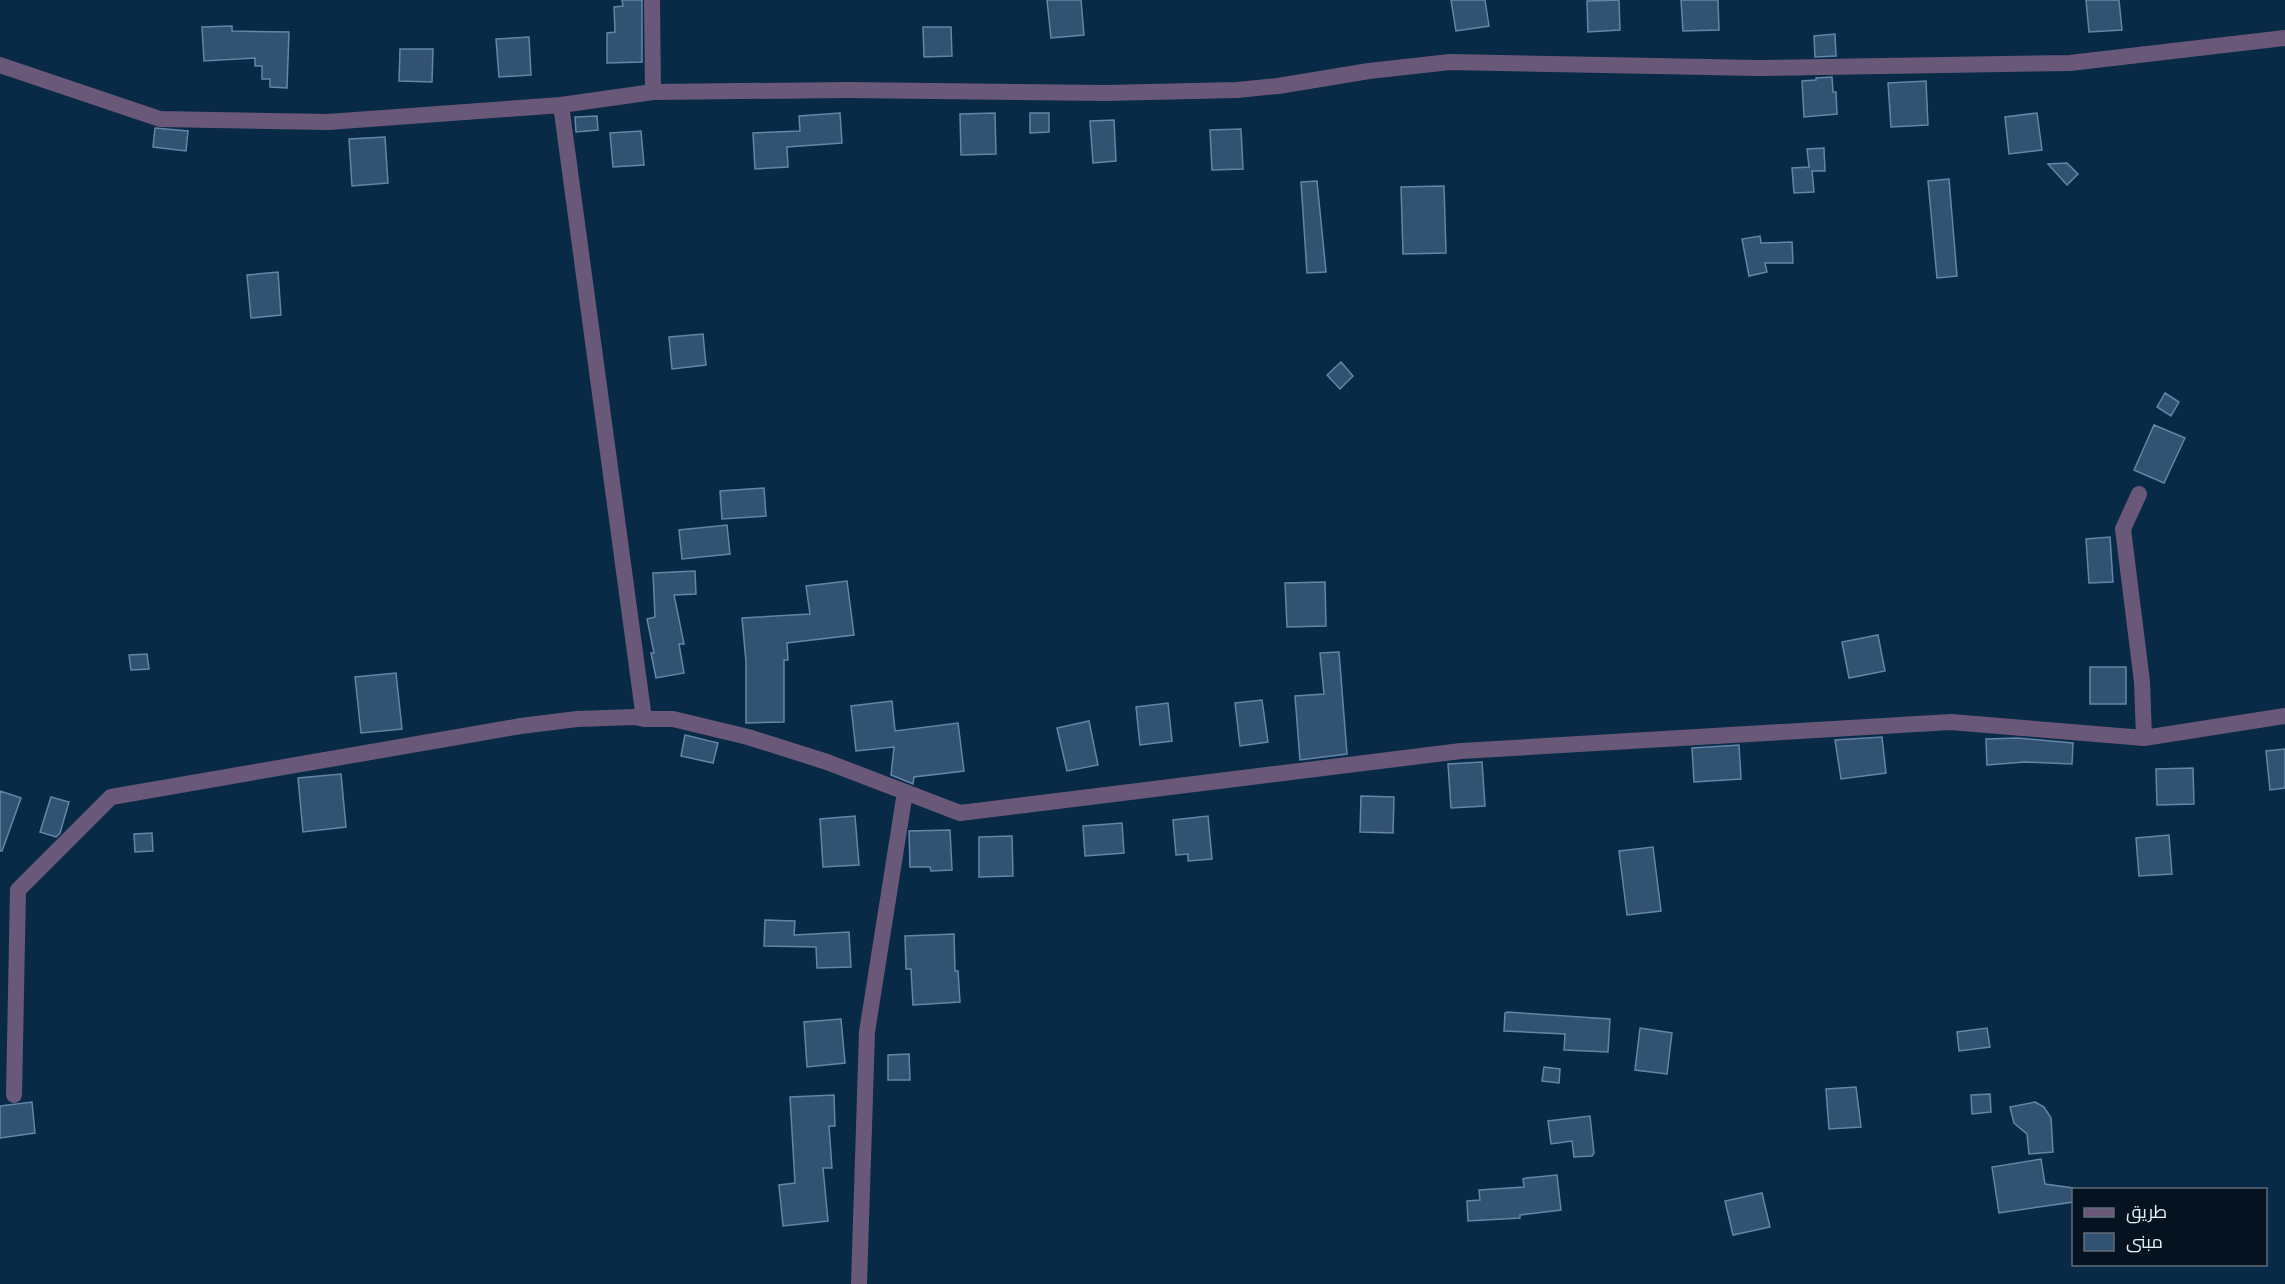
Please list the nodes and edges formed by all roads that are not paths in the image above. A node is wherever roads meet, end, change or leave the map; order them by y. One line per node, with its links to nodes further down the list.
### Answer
1 (652, 0): 4 (street)
2 (2285, 38): 4 (street)
3 (0, 65): 5 (street)
4 (652, 92): 5 (street)
5 (561, 105): 8 (street)
6 (2139, 494): 9 (street)
7 (2285, 716): 9 (street)
8 (644, 719): 10 (street); 11 (street)
9 (2144, 738): 10 (street)
10 (905, 792): 12 (street)
11 (14, 1095)
12 (859, 1284)

